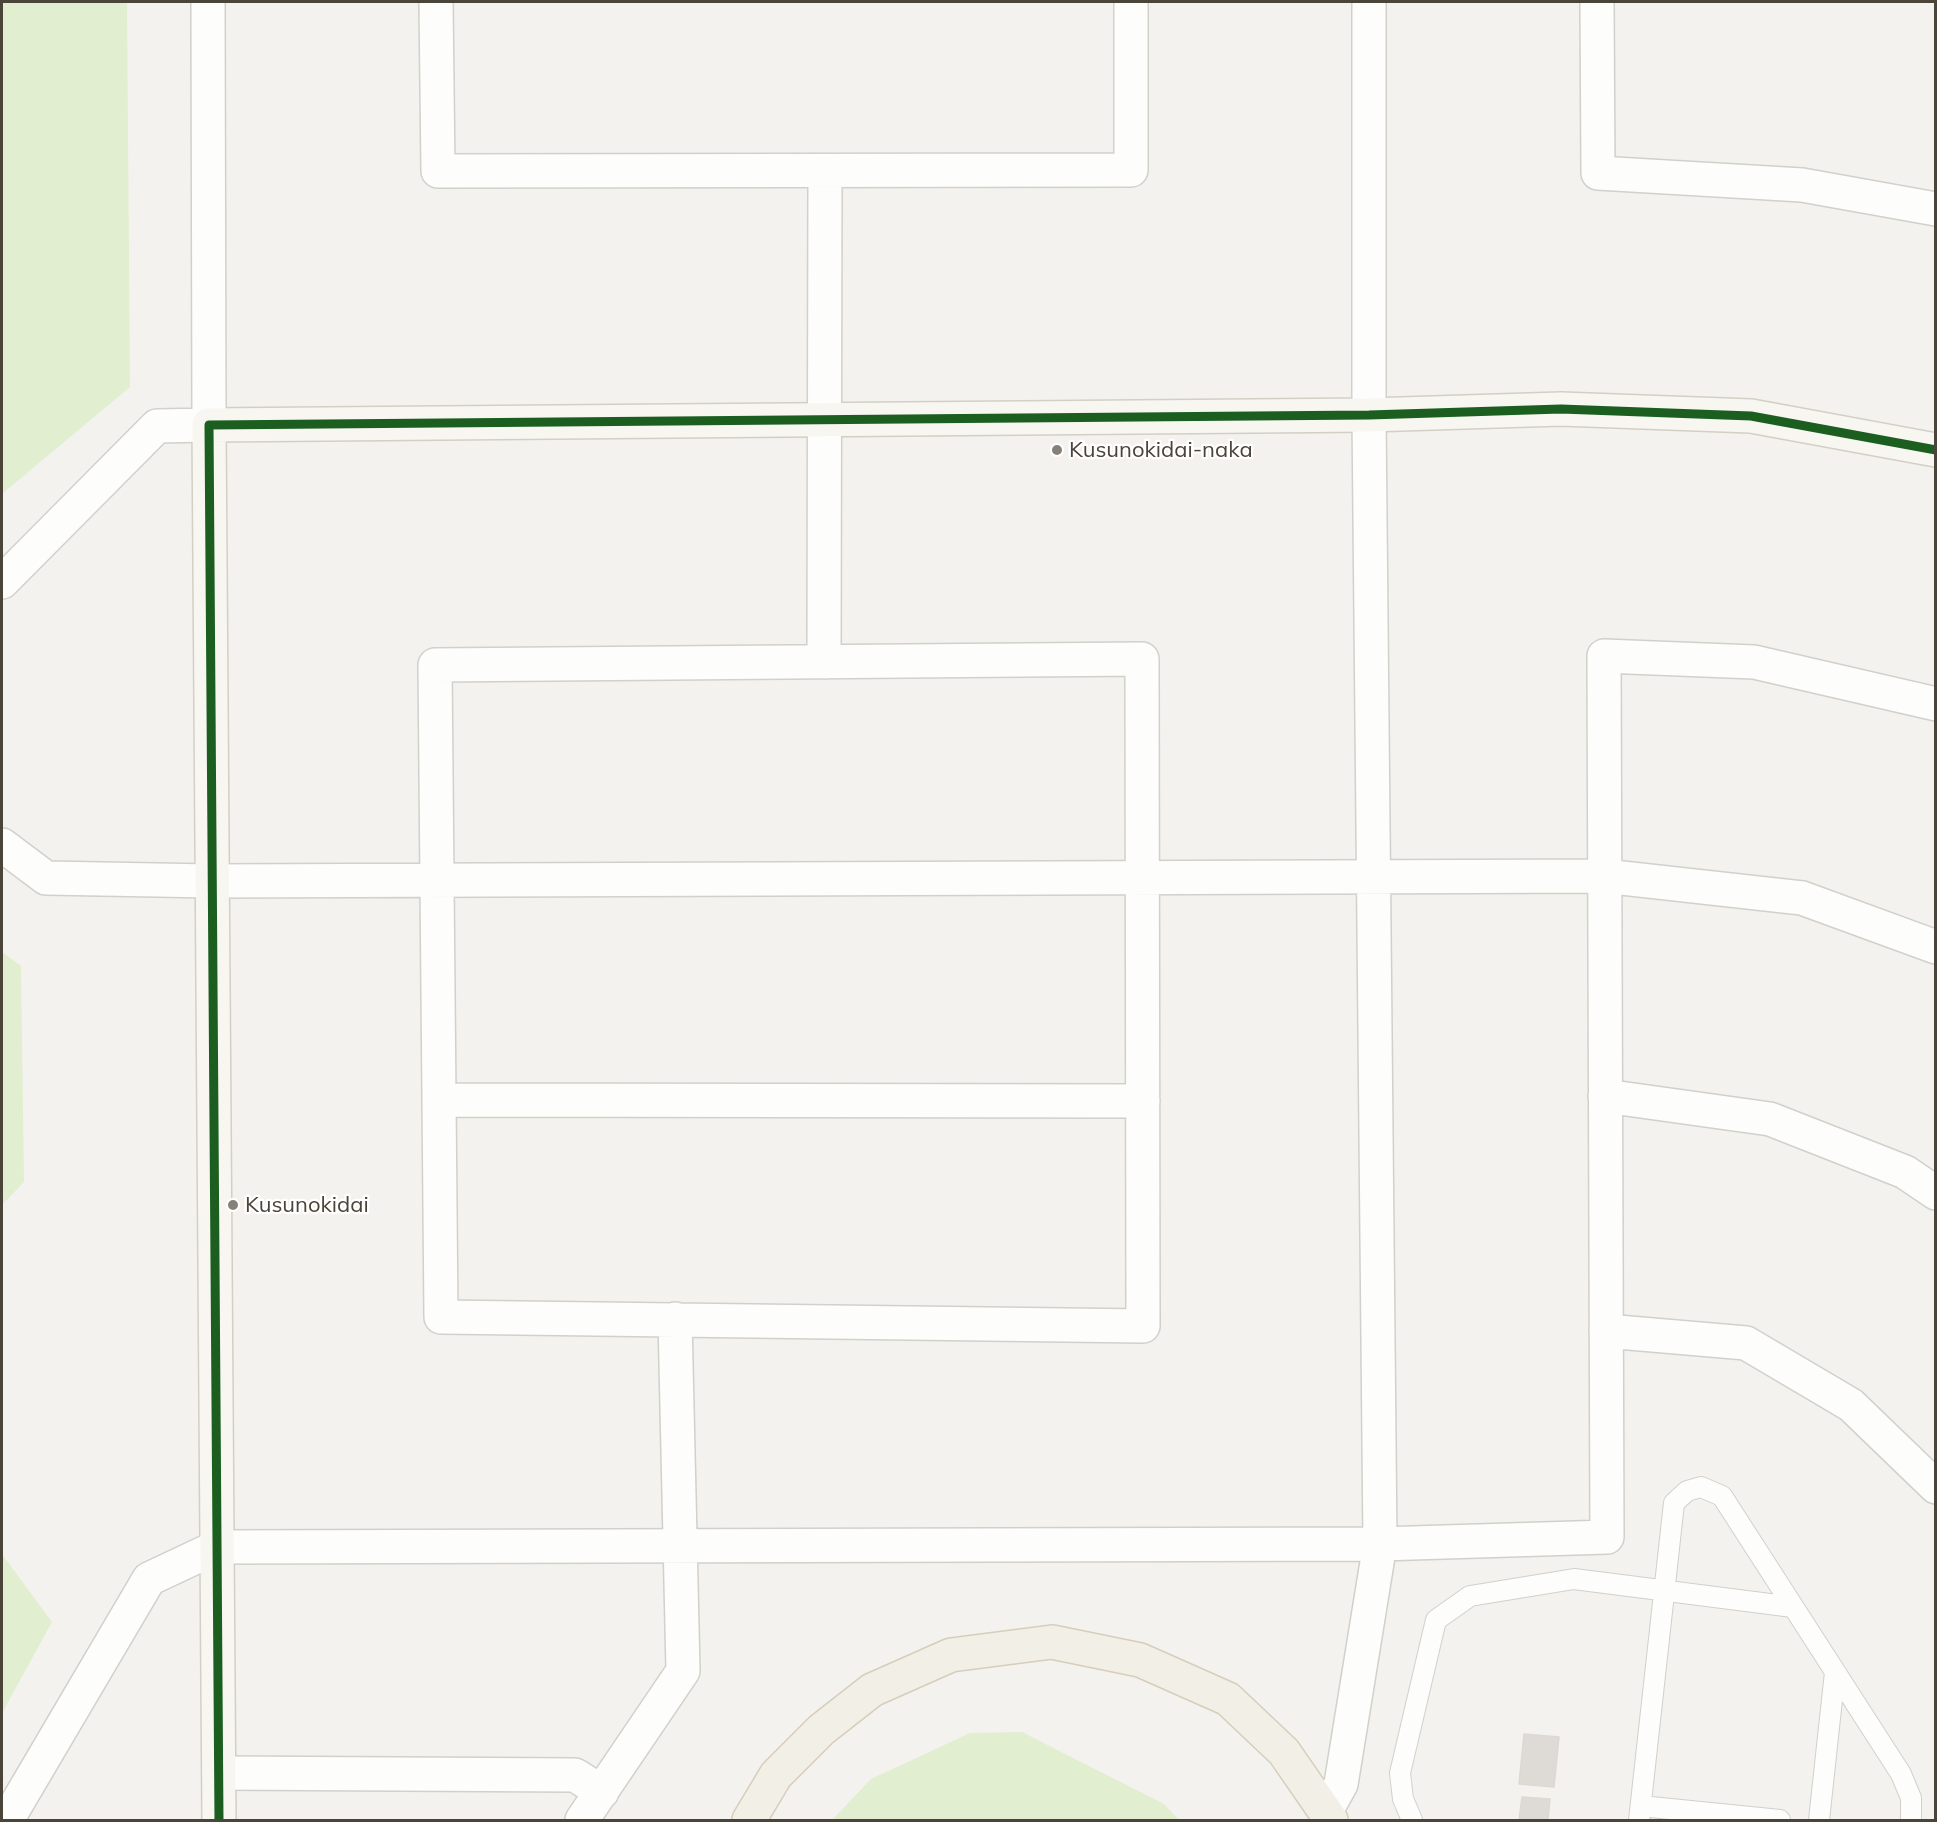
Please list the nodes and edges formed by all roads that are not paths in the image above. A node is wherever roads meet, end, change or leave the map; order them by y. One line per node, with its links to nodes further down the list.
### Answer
1 (208, 2): 10 (street)
2 (436, 2): 6 (street)
3 (1131, 2): 6 (street)
4 (1369, 2): 8 (street)
5 (1597, 2): 7 (street)
6 (825, 171): 9 (street)
7 (1935, 209)
8 (1370, 415): 9 (street); 11 (street); 16 (street)
9 (825, 419): 10 (street); 13 (street)
10 (209, 425): 12 (street); 19 (street)
11 (1935, 450)
12 (2, 582)
13 (824, 662): 18 (street); 20 (street)
14 (1935, 704): 17 (street)
15 (2, 845): 19 (street)
16 (1374, 876): 17 (street); 18 (street); 29 (street)
17 (1604, 876): 21 (street); 22 (street)
18 (1143, 877): 20 (street); 24 (street)
19 (212, 880): 20 (street); 31 (street)
20 (437, 880): 23 (street)
21 (1935, 947)
22 (1605, 1096): 25 (street); 27 (street)
23 (439, 1101): 24 (street); 26 (street)
24 (1143, 1101): 26 (street)
25 (1935, 1193)
26 (675, 1319): 30 (street)
27 (1606, 1331): 28 (street); 29 (street)
28 (1935, 1487)
29 (1380, 1544): 30 (street); 38 (street)
30 (682, 1546): 31 (street); 36 (street)
31 (217, 1547): 35 (street); 39 (street)
32 (1664, 1591): 33 (lane); 33 (lane); 37 (lane); 43 (lane)
33 (1793, 1606): 34 (lane)
34 (1835, 1672): 45 (lane); 46 (lane)
35 (219, 1773): 36 (street); 40 (street)
36 (602, 1792): 41 (street)
37 (1640, 1813): 44 (lane)
38 (1328, 1816): 42 (main road)
39 (7, 1821)
40 (219, 1821)
41 (582, 1821)
42 (749, 1821)
43 (1412, 1821)
44 (1780, 1821)
45 (1818, 1821)
46 (1911, 1821)

